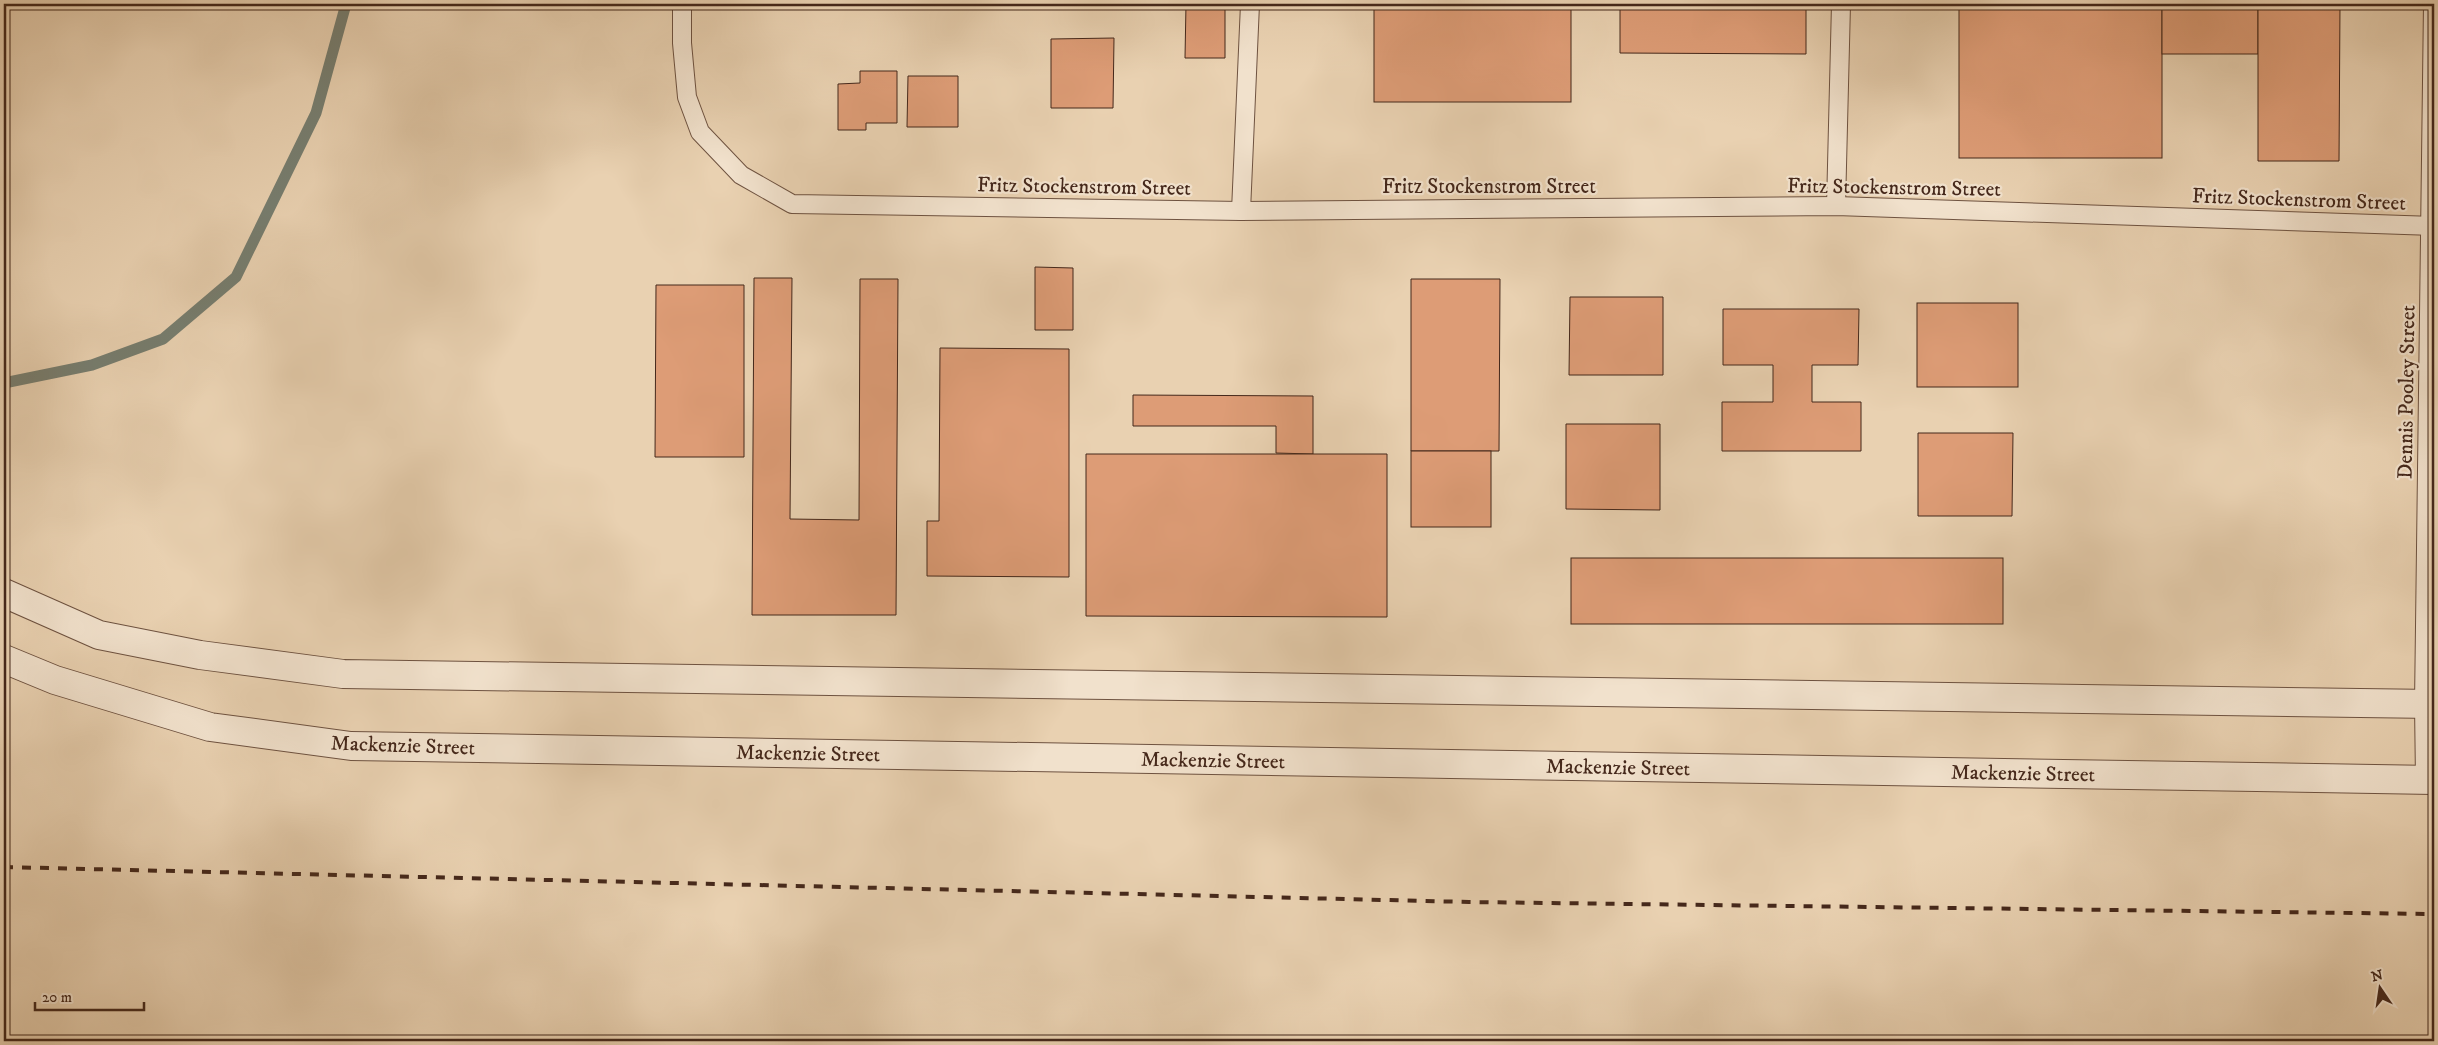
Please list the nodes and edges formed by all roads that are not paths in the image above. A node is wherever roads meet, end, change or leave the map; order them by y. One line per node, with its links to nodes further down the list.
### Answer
1 (682, 4): 6 (lane, Fritz Stockenstrom Street)
2 (1250, 4): 6 (lane)
3 (1840, 4): 5 (lane)
4 (2433, 4): 7 (lane, Dennis Pooley Street)
5 (1836, 206): 6 (lane, Fritz Stockenstrom Street); 7 (lane, Fritz Stockenstrom Street)
6 (1241, 211)
7 (2432, 226): 10 (lane, Dennis Pooley Street)
8 (4, 593): 10 (street)
9 (4, 659): 11 (street, Mackenzie Street)
10 (2429, 704): 11 (lane, Dennis Pooley Street)
11 (2430, 780)

